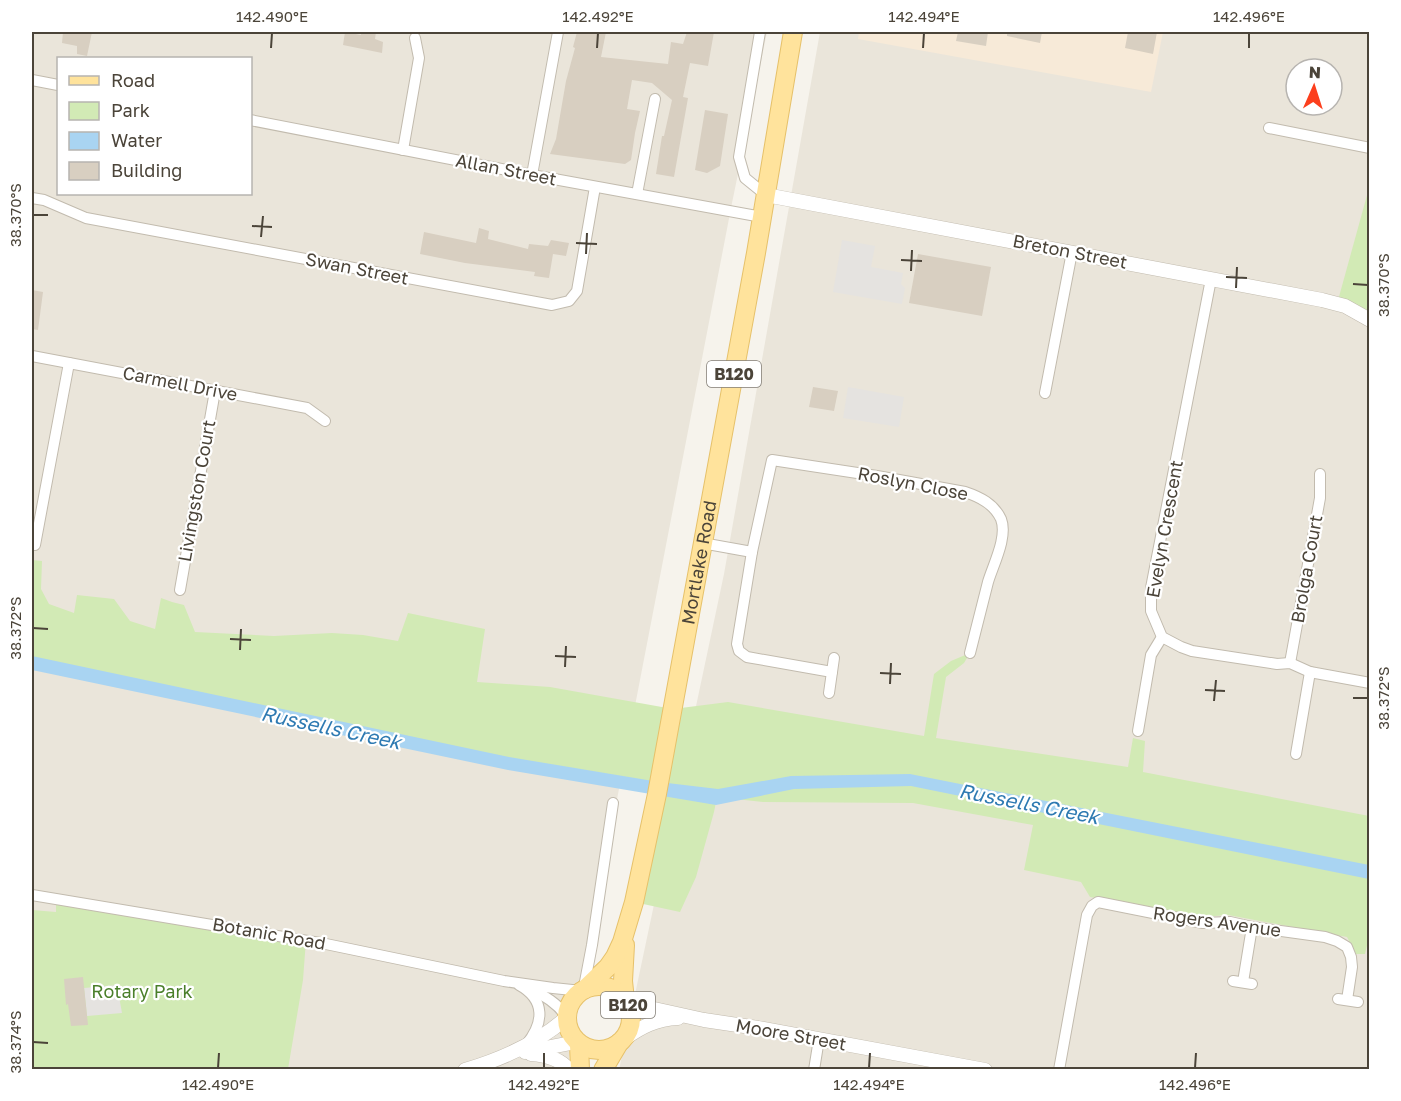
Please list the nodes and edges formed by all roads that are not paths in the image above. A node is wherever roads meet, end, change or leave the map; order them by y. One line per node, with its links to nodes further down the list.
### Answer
1 (558, 32): 12 (street)
2 (760, 32): 15 (street)
3 (793, 32): 15 (main road, Mortlake Road / B120)
4 (415, 38): 11 (street)
5 (32, 80): 6 (street)
6 (57, 85)
7 (656, 99): 14 (street)
8 (252, 120): 11 (street, Allan Street)
9 (1269, 128): 10 (street)
10 (1370, 148)
11 (403, 150): 12 (street, Allan Street)
12 (532, 175): 13 (street, Allan Street)
13 (595, 187): 14 (street, Allan Street); 16 (street, Swan Street)
14 (637, 194): 17 (street, Allan Street)
15 (766, 195): 17 (main road, Mortlake Road / B120); 18 (street, Breton Street)
16 (32, 198)
17 (762, 217): 27 (main road, Mortlake Road / B120)
18 (1072, 252): 19 (street, Breton Street); 24 (street)
19 (1211, 279): 20 (street, Breton Street); 31 (street, Evelyn Crescent)
20 (1370, 320)
21 (32, 356): 22 (street, Carmell Drive)
22 (69, 363): 23 (street, Carmell Drive); 28 (street)
23 (215, 391): 25 (street, Carmell Drive); 30 (street, Livingston Court)
24 (1045, 393)
25 (325, 421)
26 (1320, 474): 34 (street, Brolga Court)
27 (702, 543): 29 (street); 44 (main road, Mortlake Road / B120)
28 (34, 544)
29 (752, 552): 32 (street, Roslyn Close); 35 (street, Roslyn Close)
30 (180, 590)
31 (1162, 637): 34 (street); 39 (street)
32 (970, 653)
33 (834, 658): 35 (street)
34 (1290, 663): 36 (street)
35 (832, 672): 38 (street)
36 (1310, 672): 37 (street); 40 (street)
37 (1370, 683)
38 (829, 693)
39 (1138, 731)
40 (1296, 754)
41 (613, 803): 48 (street)
42 (32, 895): 45 (street, Botanic Road)
43 (1252, 927): 46 (street); 50 (street, Rogers Avenue); 63 (street, Rogers Avenue)
44 (627, 928): 48 (main road, Mortlake Road / B120); 49 (main road, Mortlake Road / B120)
45 (504, 981): 47 (street, Botanic Road); 48 (street, Botanic Road)
46 (1243, 982)
47 (518, 985): 51 (street, Botanic Road); 56 (street)
48 (583, 990): 49 (main road, B120); 51 (main road, B120)
49 (626, 1001): 52 (street, Moore Street); 54 (main road, B120)
50 (1348, 1001)
51 (566, 1017): 55 (main road); 56 (street)
52 (704, 1020): 53 (street, Moore Street); 54 (street, Moore Street)
53 (819, 1039): 61 (street); 62 (street, Moore Street)
54 (621, 1041): 55 (main road, B120); 60 (main road, B120)
55 (578, 1043): 56 (street); 59 (main road)
56 (516, 1052): 57 (street); 58 (street)
57 (465, 1070)
58 (569, 1070)
59 (580, 1070)
60 (603, 1070)
61 (814, 1070)
62 (985, 1070)
63 (1059, 1070)

